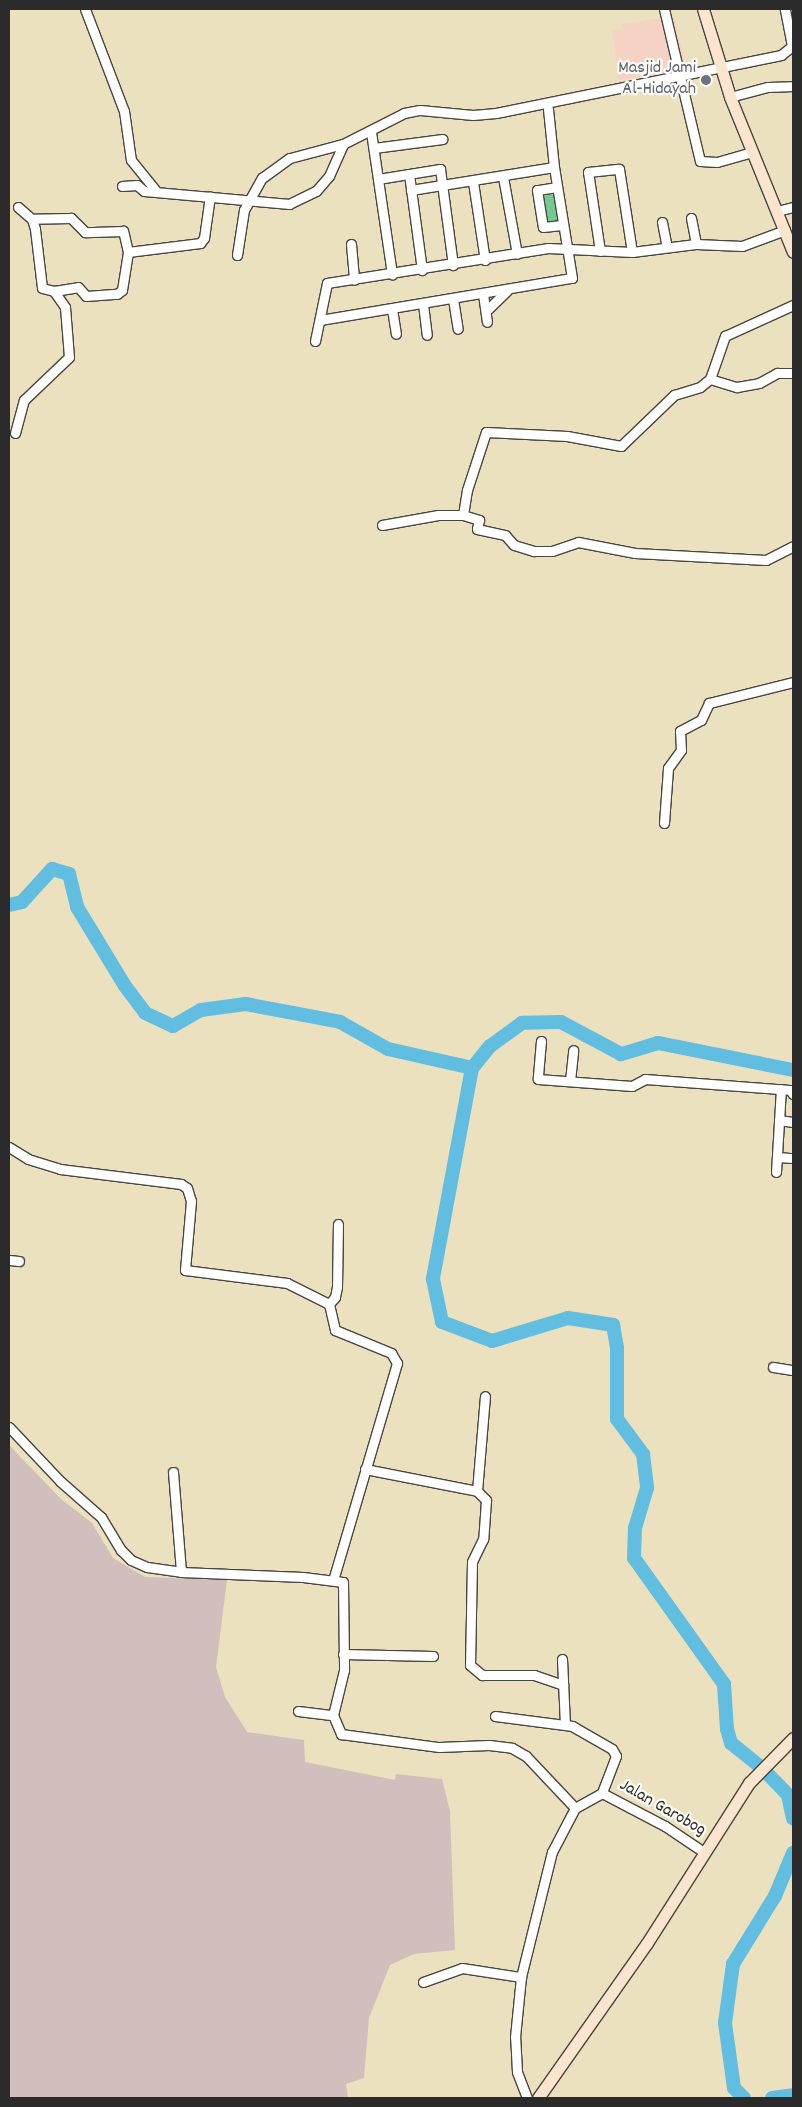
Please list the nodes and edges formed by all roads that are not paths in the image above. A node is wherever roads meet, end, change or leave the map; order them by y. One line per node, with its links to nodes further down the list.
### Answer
1 (85, 9): 23 (street)
2 (664, 9): 6 (street)
3 (703, 9): 5 (street)
4 (785, 9): 5 (street)
5 (720, 69): 6 (street); 8 (street)
6 (680, 76): 10 (street); 14 (street)
7 (793, 86): 8 (street)
8 (730, 97): 14 (street)
9 (548, 109): 15 (street)
10 (371, 132): 12 (street); 13 (street)
11 (442, 139): 13 (street)
12 (343, 144): 26 (street); 26 (street)
13 (374, 148): 18 (street)
14 (753, 152): 29 (street)
15 (554, 167): 17 (street); 22 (street)
16 (409, 174): 18 (street); 21 (street); 24 (street)
17 (503, 177): 19 (street); 43 (street)
18 (378, 179): 48 (street)
19 (473, 182): 21 (street); 45 (street)
20 (122, 186): 23 (street)
21 (442, 186): 24 (street); 46 (street)
22 (557, 187): 33 (street); 33 (street)
23 (155, 190): 25 (street)
24 (411, 190): 47 (street)
25 (210, 196): 26 (street); 40 (street)
26 (248, 201): 44 (street)
27 (18, 207): 31 (street)
28 (793, 207): 29 (street)
29 (777, 210): 34 (street)
30 (691, 218): 36 (street)
31 (32, 219): 40 (street); 50 (street)
32 (662, 222): 38 (street)
33 (562, 225): 37 (street)
34 (785, 230): 36 (street); 42 (street)
35 (351, 244): 49 (street)
36 (696, 244): 38 (street)
37 (566, 247): 39 (street); 43 (street); 51 (street)
38 (667, 247): 41 (street)
39 (600, 251): 41 (street); 41 (street)
40 (128, 252): 50 (street)
41 (632, 252)
42 (793, 252)
43 (517, 254): 45 (street)
44 (237, 255)
45 (485, 260): 46 (street)
46 (453, 265): 47 (street)
47 (422, 270): 48 (street)
48 (392, 274): 49 (street)
49 (354, 280): 58 (street)
50 (54, 291): 66 (street)
51 (507, 291): 52 (street); 57 (street)
52 (483, 294): 53 (street); 57 (street)
53 (453, 299): 54 (street); 60 (street)
54 (424, 304): 56 (street); 62 (street)
55 (793, 305): 65 (street)
56 (392, 309): 58 (street); 61 (street)
57 (486, 311): 59 (street)
58 (320, 320): 63 (street)
59 (487, 322)
60 (458, 329)
61 (396, 334)
62 (427, 335)
63 (315, 341)
64 (793, 374): 65 (street)
65 (710, 379): 67 (street)
66 (15, 433)
67 (463, 515): 68 (street); 69 (street)
68 (382, 525)
69 (793, 546)
70 (793, 682): 71 (street)
71 (664, 823)
72 (541, 1041): 74 (street)
73 (572, 1050): 74 (street)
74 (570, 1081): 75 (street)
75 (781, 1089): 76 (street); 77 (street)
76 (793, 1094)
77 (779, 1120): 78 (street); 80 (street)
78 (793, 1122)
79 (9, 1147): 86 (street)
80 (777, 1157): 81 (street); 82 (street)
81 (793, 1158)
82 (776, 1172)
83 (338, 1224): 86 (street)
84 (9, 1260): 85 (street)
85 (18, 1261)
86 (329, 1304): 91 (street)
87 (773, 1367): 88 (street)
88 (793, 1370)
89 (485, 1396): 93 (street)
90 (9, 1427): 94 (street)
91 (365, 1469): 93 (street); 95 (street)
92 (173, 1472): 94 (street)
93 (478, 1491): 99 (street)
94 (181, 1572): 95 (street)
95 (333, 1580): 96 (street)
96 (343, 1654): 97 (street); 101 (street)
97 (433, 1656)
98 (562, 1659): 99 (street)
99 (563, 1685): 103 (street)
100 (298, 1711): 101 (street)
101 (333, 1715): 106 (street)
102 (495, 1716): 103 (street)
103 (565, 1724): 105 (street)
104 (793, 1738): 107 (street)
105 (602, 1793): 106 (street, Jalan Garobog); 107 (street, Jalan Garobog)
106 (575, 1808): 108 (street)
107 (705, 1853): 111 (street)
108 (521, 1977): 109 (street); 110 (street)
109 (423, 1982)
110 (527, 2098)
111 (538, 2098)

